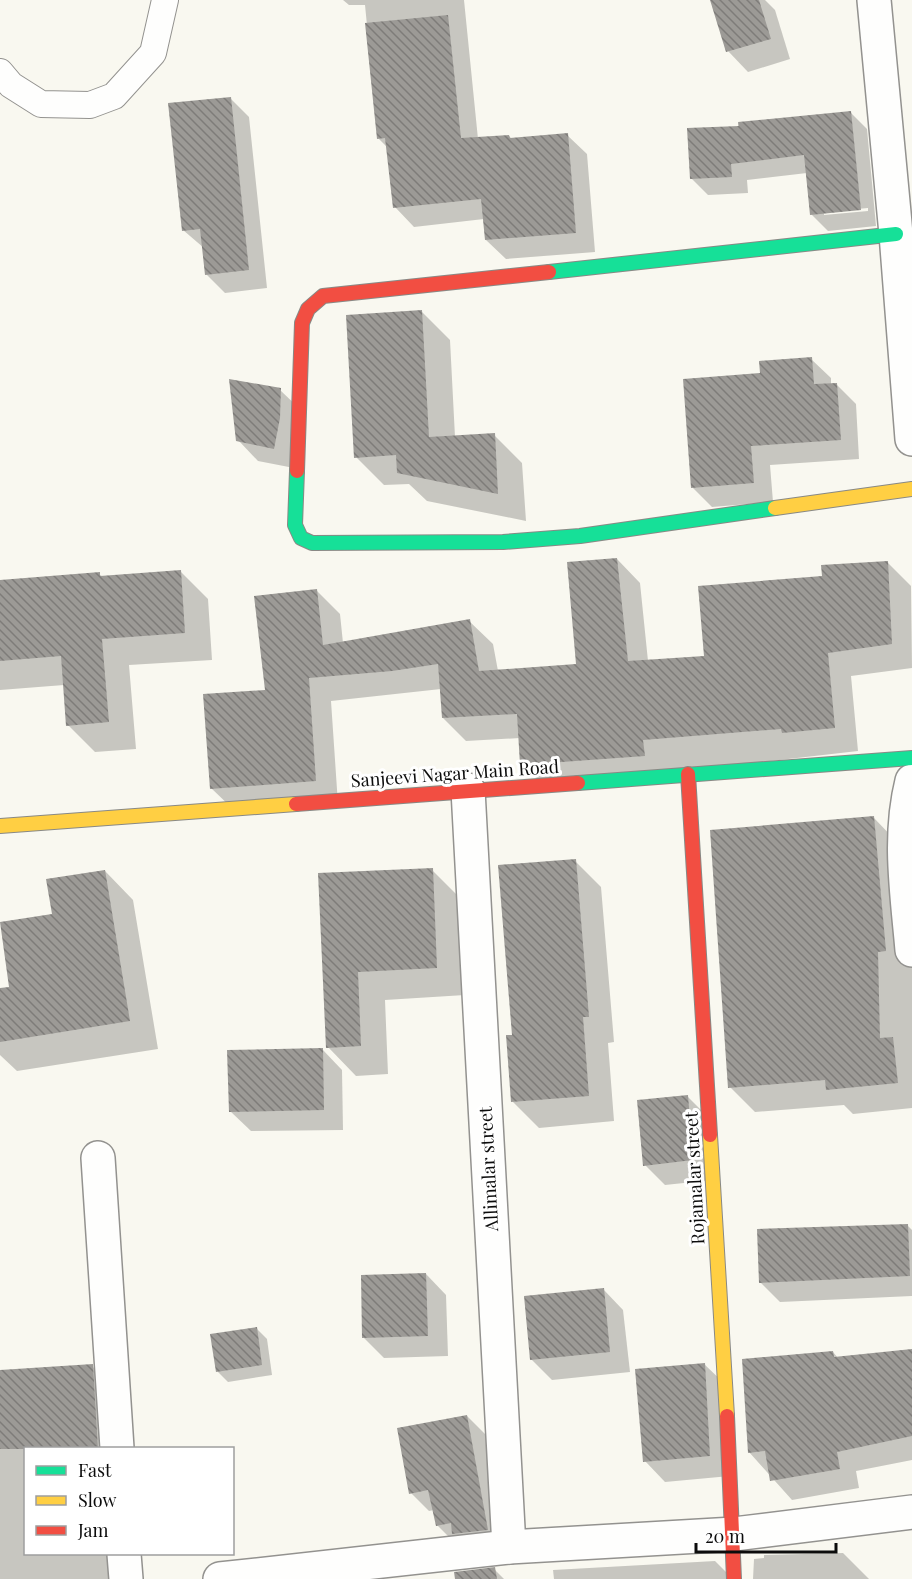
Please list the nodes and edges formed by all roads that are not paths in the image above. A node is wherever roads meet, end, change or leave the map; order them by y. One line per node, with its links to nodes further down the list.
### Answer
1 (165, 0): 3 (lane)
2 (874, 0): 4 (street)
3 (0, 72)
4 (901, 214): 5 (street); 6 (street)
5 (912, 439)
6 (912, 489)
7 (912, 758): 8 (street, Sanjeevi Nagar Main Road)
8 (688, 774): 10 (street, Sanjeevi Nagar Main Road); 16 (street, Rojamalar street)
9 (912, 781): 12 (street)
10 (468, 790): 11 (street, Sanjeevi Nagar Main Road); 17 (street, Allimalar street)
11 (0, 826)
12 (912, 950)
13 (98, 1158): 14 (street)
14 (117, 1447)
15 (912, 1512): 16 (street)
16 (734, 1534): 17 (street); 21 (street, Rojamalar street)
17 (509, 1547): 20 (street)
18 (124, 1555): 19 (street)
19 (126, 1579)
20 (220, 1579)
21 (734, 1579)

